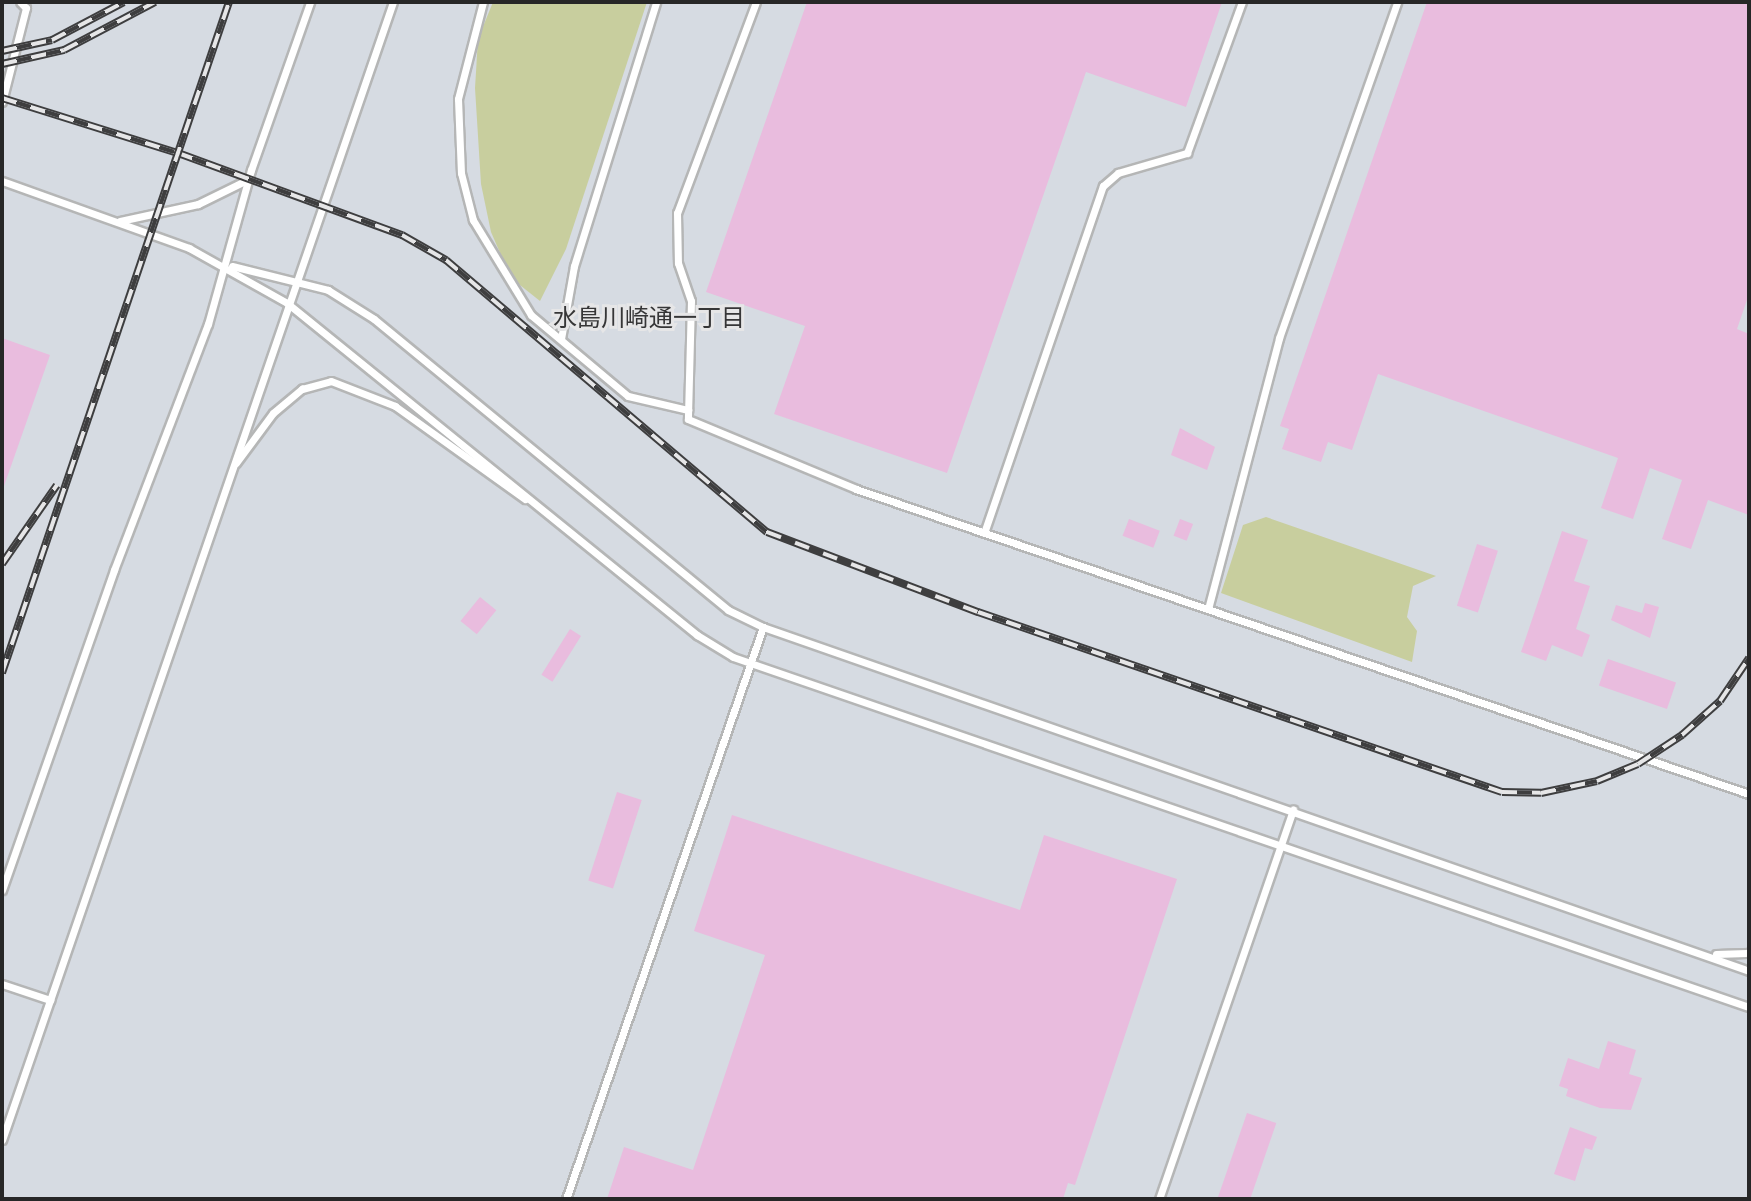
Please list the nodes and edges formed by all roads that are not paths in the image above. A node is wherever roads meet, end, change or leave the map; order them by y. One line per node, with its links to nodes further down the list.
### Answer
1 (20, 2): 9 (lane)
2 (310, 2): 10 (lane)
3 (393, 2): 14 (lane)
4 (483, 2): 16 (lane)
5 (656, 2): 16 (lane)
6 (756, 2): 17 (lane)
7 (1242, 2): 20 (lane)
8 (1397, 2): 21 (lane)
9 (2, 102)
10 (249, 179): 12 (lane); 13 (lane)
11 (2, 181): 12 (lane)
12 (118, 222): 13 (lane)
13 (226, 265): 14 (lane); 15 (lane); 27 (lane)
14 (295, 279): 15 (lane); 22 (lane)
15 (287, 303): 18 (lane); 19 (lane)
16 (561, 339): 17 (lane)
17 (688, 410): 20 (lane)
18 (232, 468): 19 (lane); 32 (lane)
19 (544, 510): 23 (lane)
20 (984, 533): 21 (lane)
21 (1208, 609): 24 (lane)
22 (763, 627): 23 (lane); 25 (lane)
23 (751, 664): 26 (lane); 35 (lane)
24 (1749, 794)
25 (1293, 809): 26 (lane); 29 (lane)
26 (1281, 845): 33 (lane); 36 (lane)
27 (2, 890)
28 (1749, 953): 29 (lane)
29 (1710, 954): 30 (lane)
30 (1749, 971)
31 (2, 984): 32 (lane)
32 (50, 1000): 34 (lane)
33 (1749, 1007)
34 (2, 1140)
35 (566, 1199)
36 (1159, 1199)

